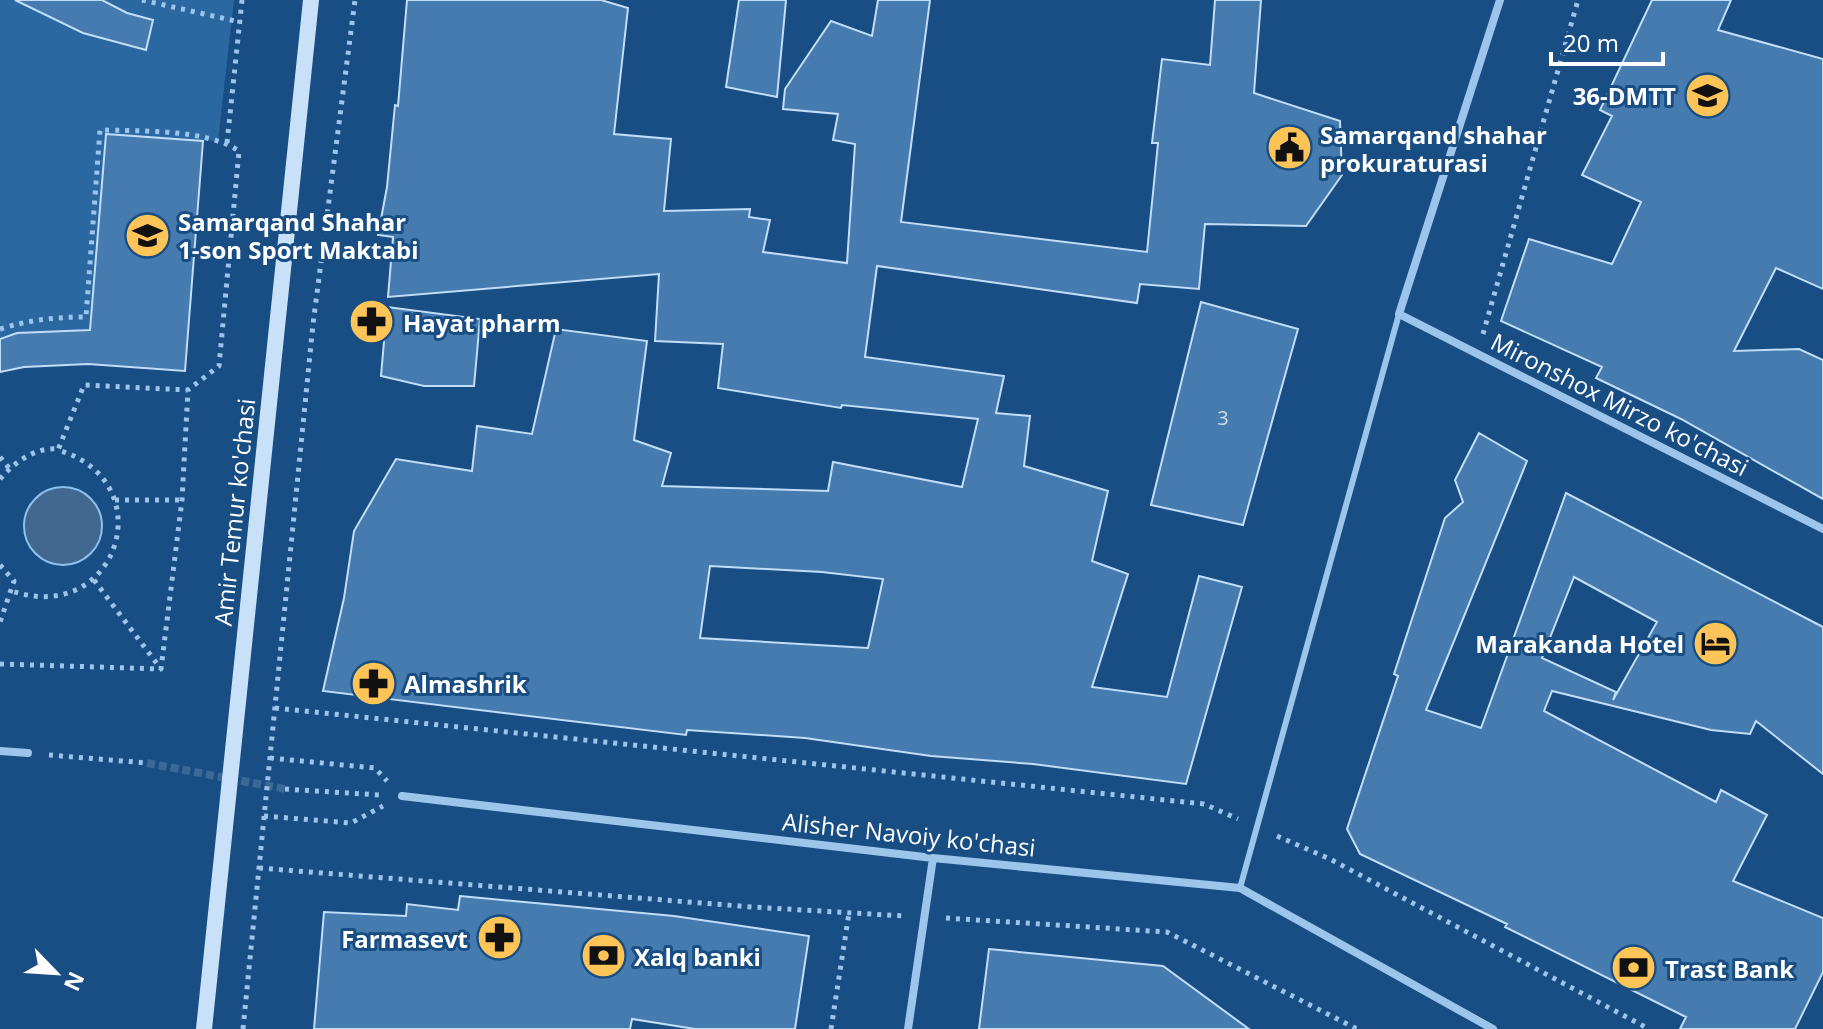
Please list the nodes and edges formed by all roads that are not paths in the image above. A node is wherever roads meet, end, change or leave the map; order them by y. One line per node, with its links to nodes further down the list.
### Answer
1 (311, 0): 10 (main road, Amir Temur ko'chasi)
2 (1500, 0): 3 (street)
3 (1399, 314): 4 (street, Mironshox Mirzo ko'chasi); 9 (lane)
4 (1823, 529)
5 (0, 751): 6 (street)
6 (28, 753)
7 (402, 796): 8 (street, Alisher Navoiy ko'chasi)
8 (933, 858): 9 (street, Alisher Navoiy ko'chasi); 11 (street)
9 (1240, 888): 12 (street, Alisher Navoiy ko'chasi)
10 (204, 1029)
11 (908, 1029)
12 (1493, 1029)

